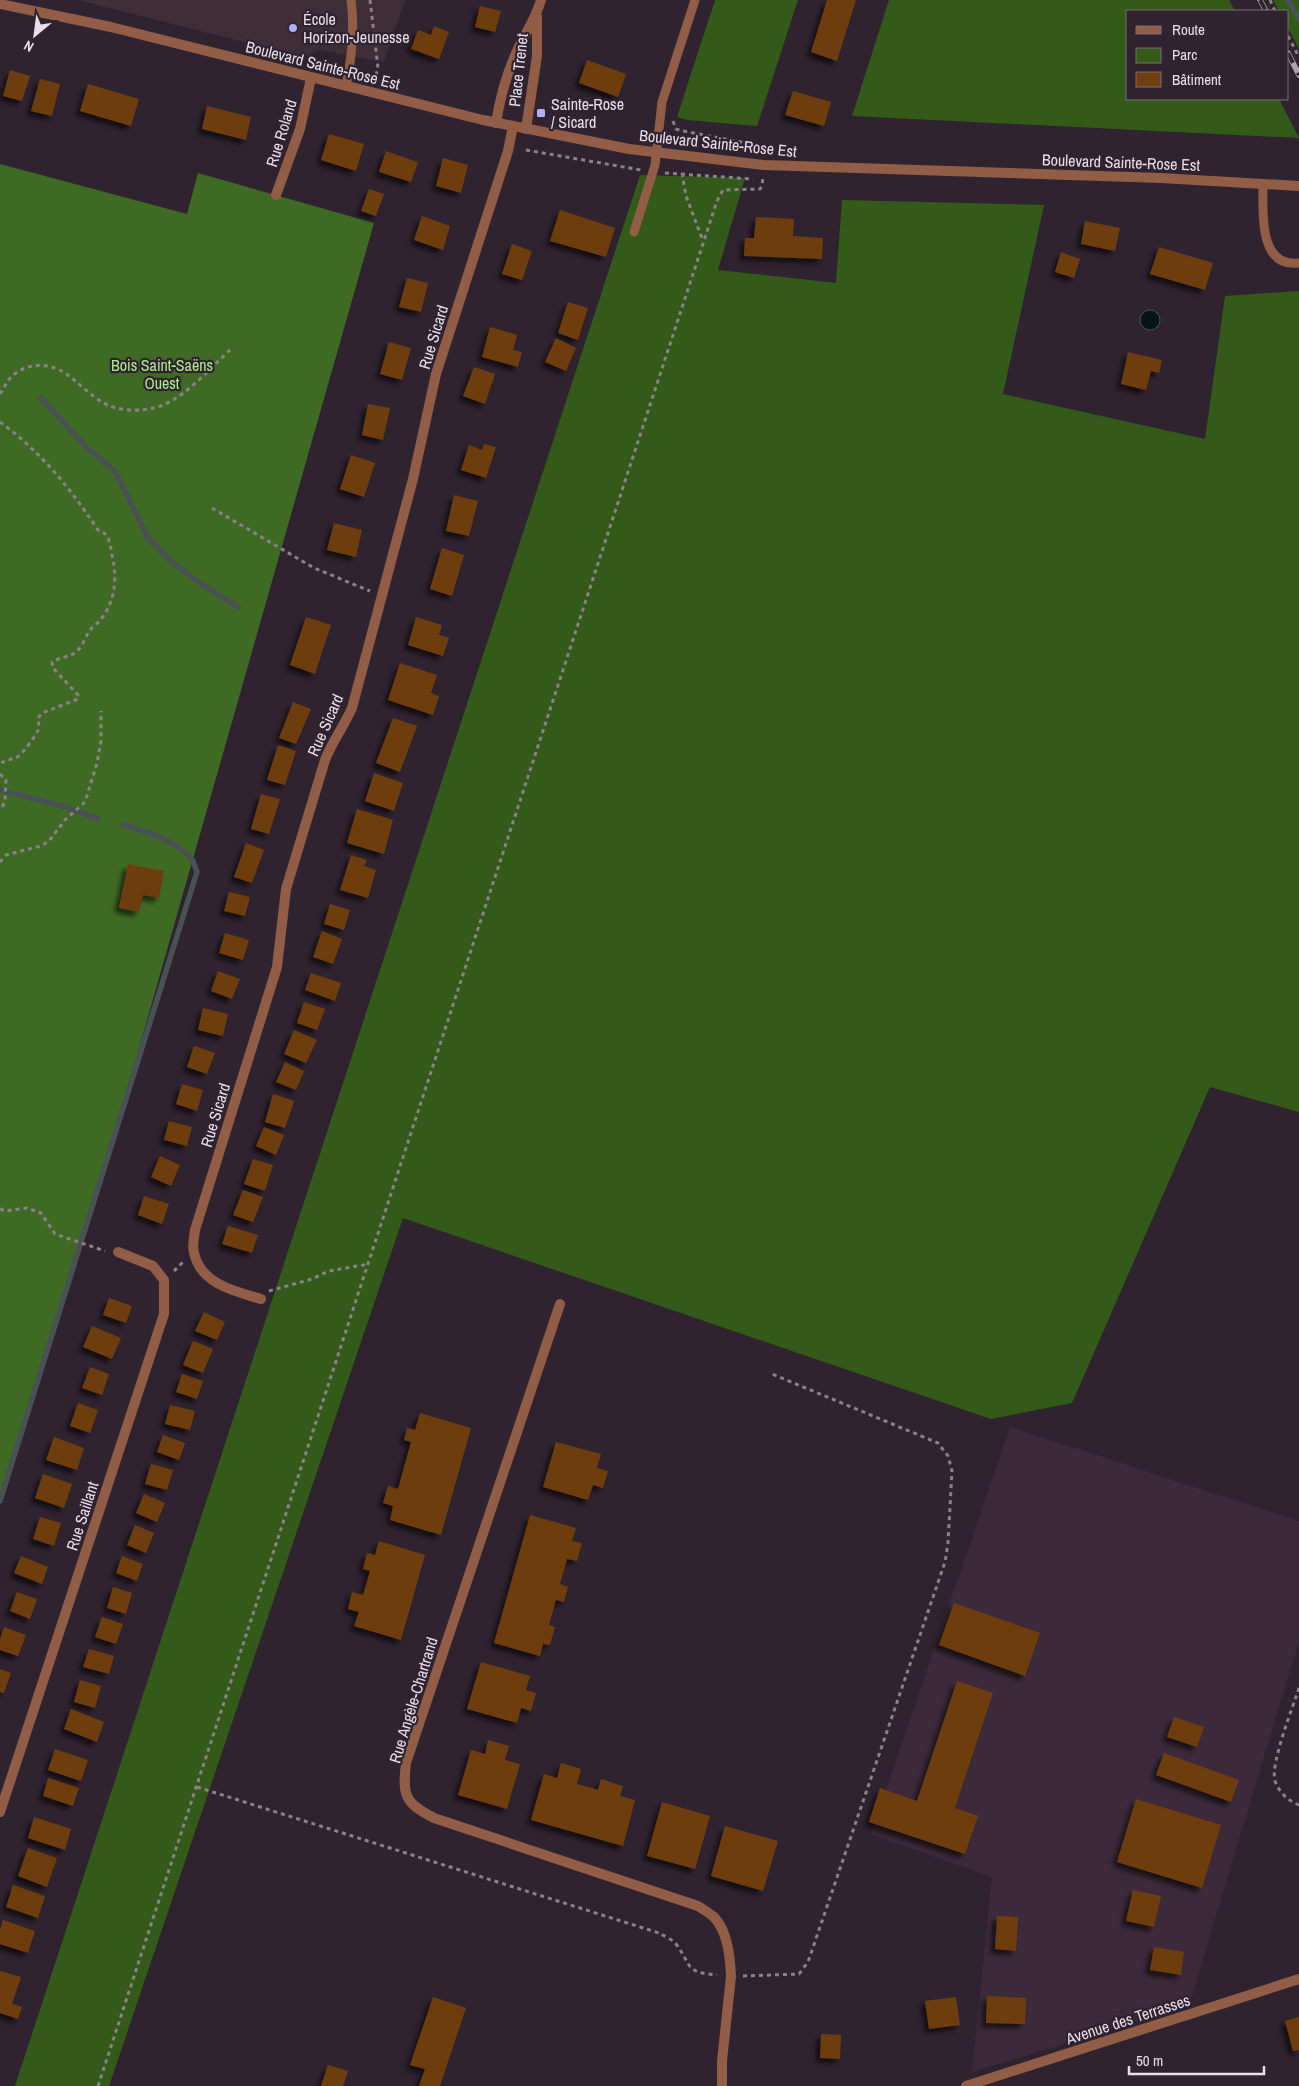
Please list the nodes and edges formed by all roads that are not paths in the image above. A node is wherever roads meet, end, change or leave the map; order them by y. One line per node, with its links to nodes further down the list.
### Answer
1 (351, 0): 7 (lane)
2 (541, 0): 5 (street, Place Trenet)
3 (695, 0): 11 (lane)
4 (0, 4): 6 (street, Boulevard Sainte-Rose Est)
5 (537, 15): 8 (street, Place Trenet); 10 (street, Place Trenet)
6 (311, 78): 7 (street, Boulevard Sainte-Rose Est); 14 (street, Rue Roland)
7 (346, 86): 8 (street, Boulevard Sainte-Rose Est)
8 (496, 123): 9 (street, Boulevard Sainte-Rose Est)
9 (513, 126): 10 (street, Boulevard Sainte-Rose Est); 18 (street, Rue Sicard)
10 (526, 129): 11 (street, Boulevard Sainte-Rose Est)
11 (657, 153): 12 (street, Boulevard Sainte-Rose Est); 15 (lane)
12 (1264, 184): 13 (street, Boulevard Sainte-Rose Est); 16 (lane)
13 (1299, 186)
14 (276, 195)
15 (634, 232)
16 (1299, 263)
17 (118, 1252): 20 (street, Rue Saillant)
18 (261, 1299)
19 (560, 1304): 22 (street, Rue Angèle-Chartrand)
20 (0, 1812)
21 (1299, 1979): 23 (street, Avenue des Terrasses)
22 (722, 2086)
23 (966, 2086)

